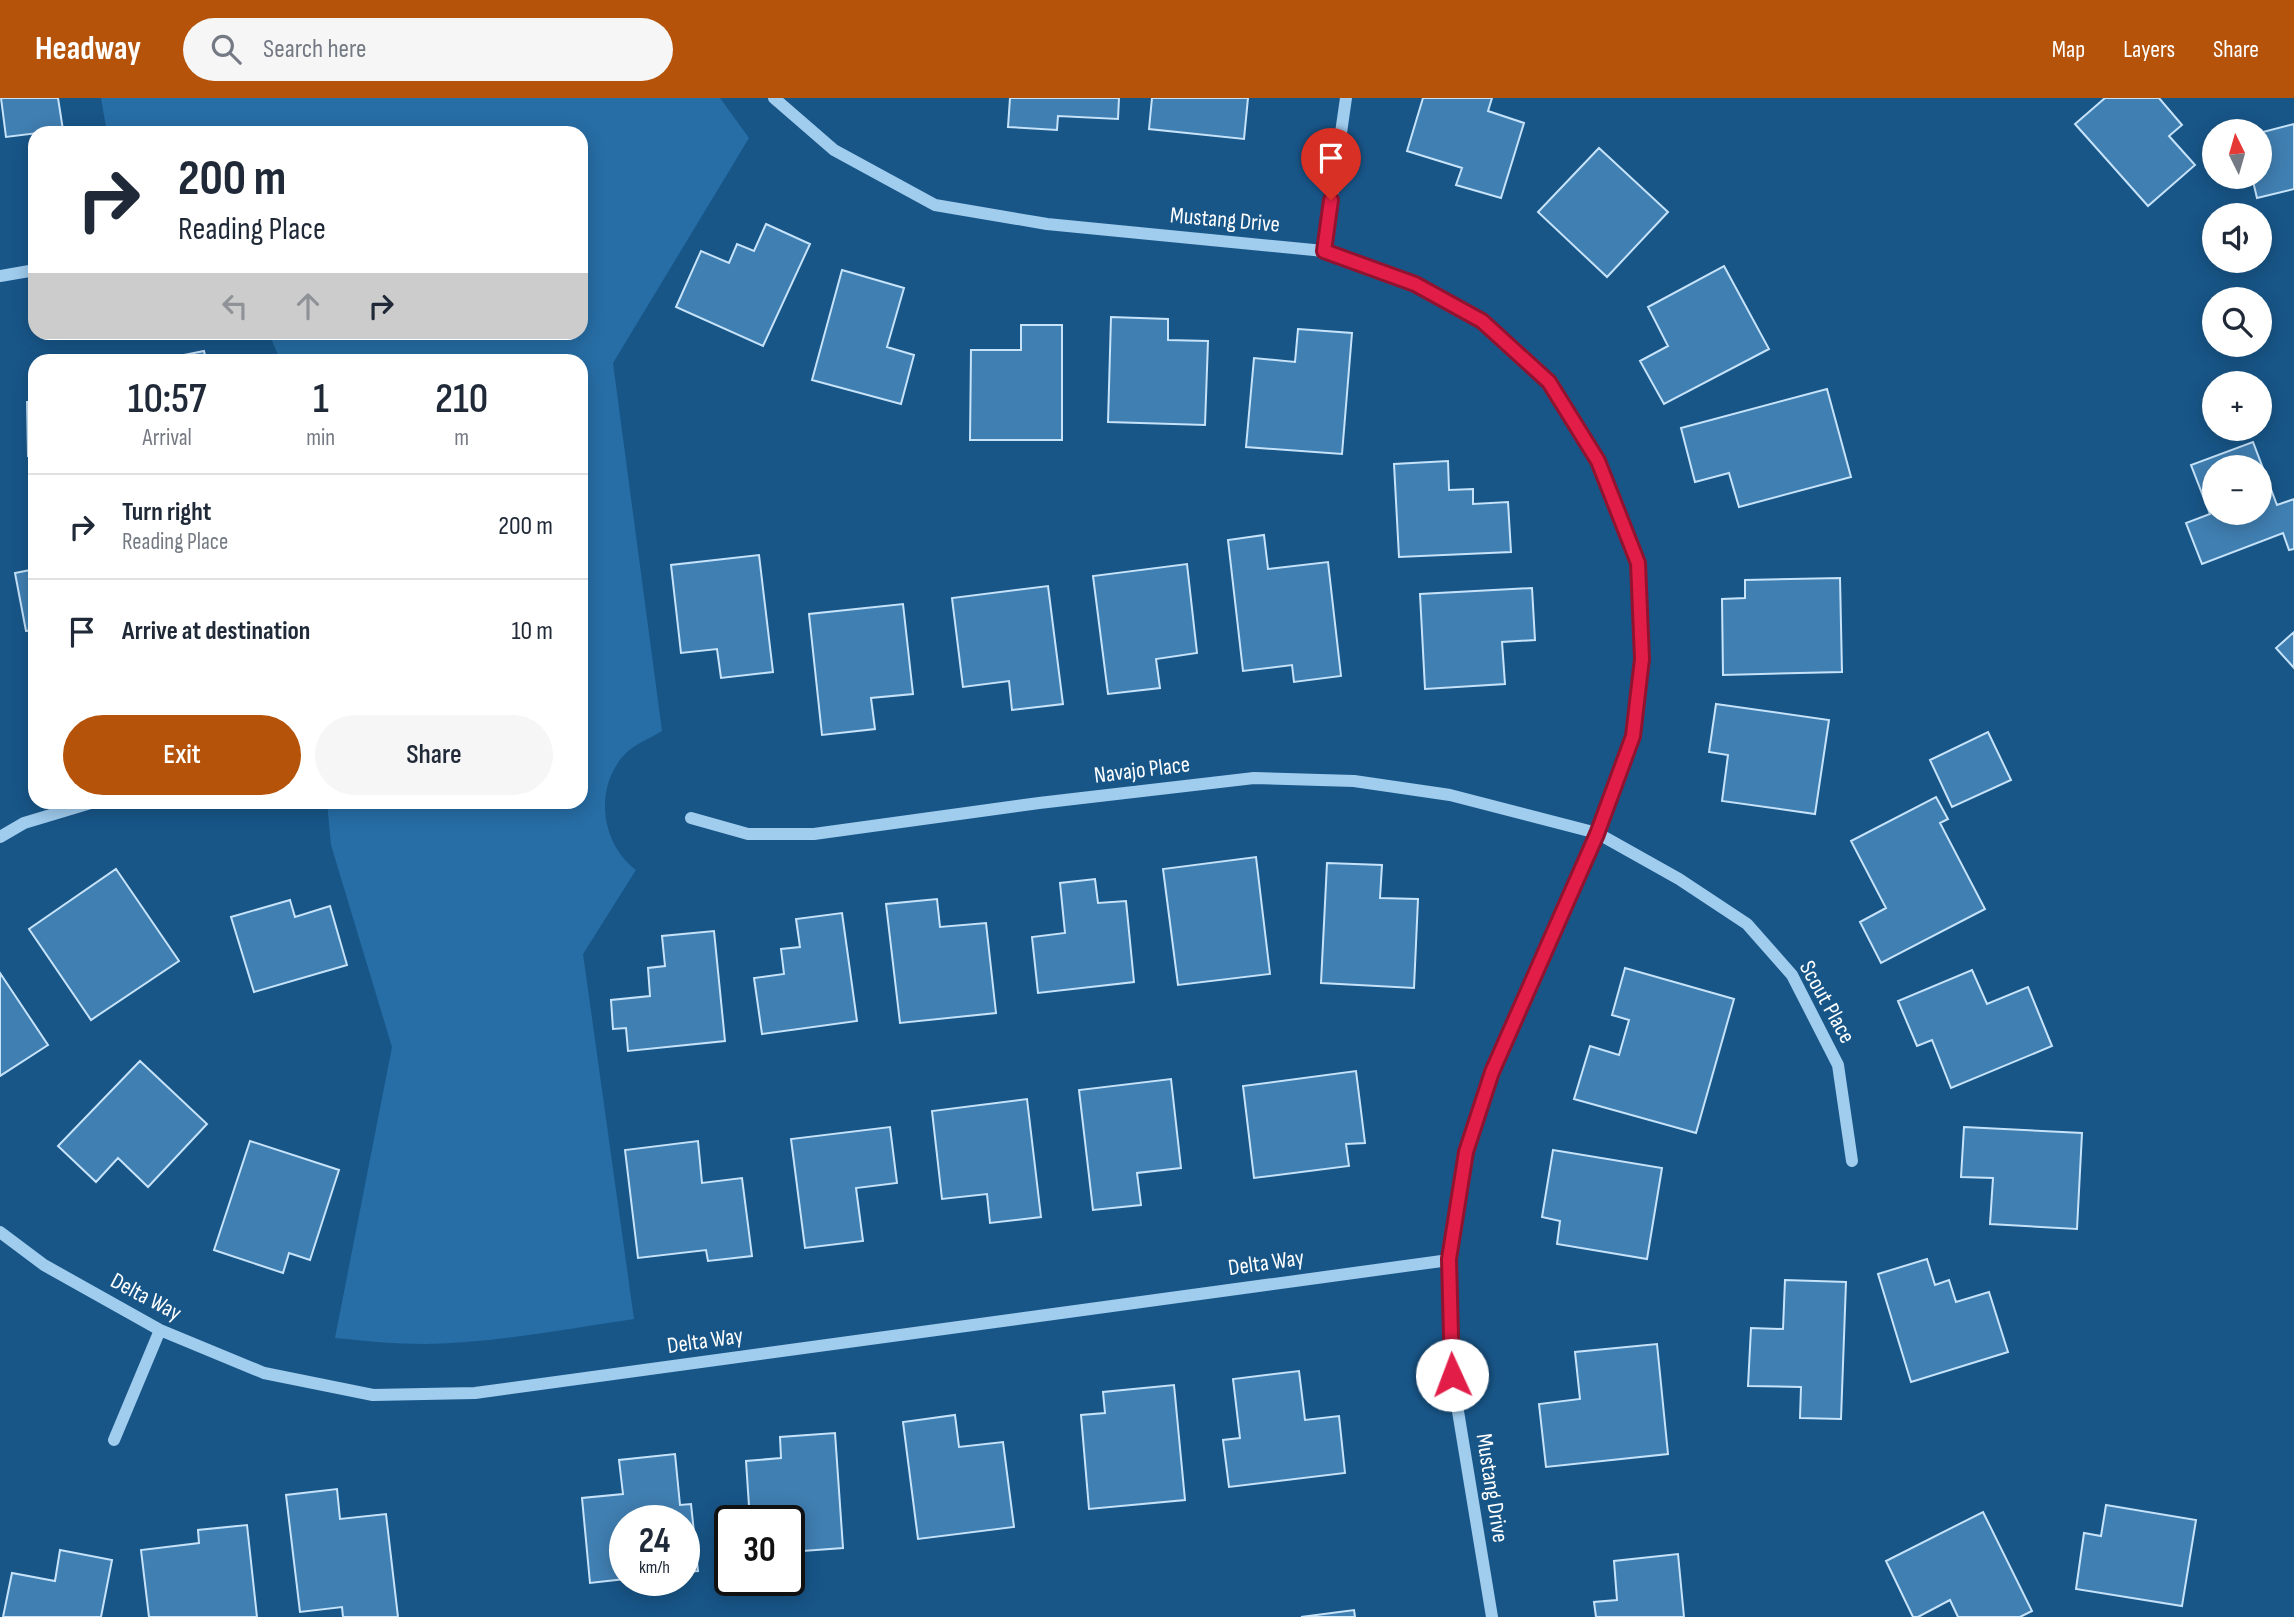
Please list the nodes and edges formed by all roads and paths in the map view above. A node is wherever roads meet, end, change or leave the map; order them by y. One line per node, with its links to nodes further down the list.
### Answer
1 (774, 98): 3 (street, Mustang Drive)
2 (1346, 98): 3 (street)
3 (1324, 251): 8 (street, Mustang Drive)
4 (28, 271): 5 (street)
5 (0, 276)
6 (71, 809): 9 (street)
7 (691, 818): 8 (street, Navajo Place)
8 (1597, 834): 10 (street, Scout Place); 12 (street, Mustang Drive)
9 (0, 837)
10 (1852, 1161)
11 (0, 1232): 13 (street, Delta Way)
12 (1449, 1259): 13 (street, Delta Way); 15 (street, Mustang Drive)
13 (160, 1330): 14 (street)
14 (114, 1440)
15 (1492, 1617)

